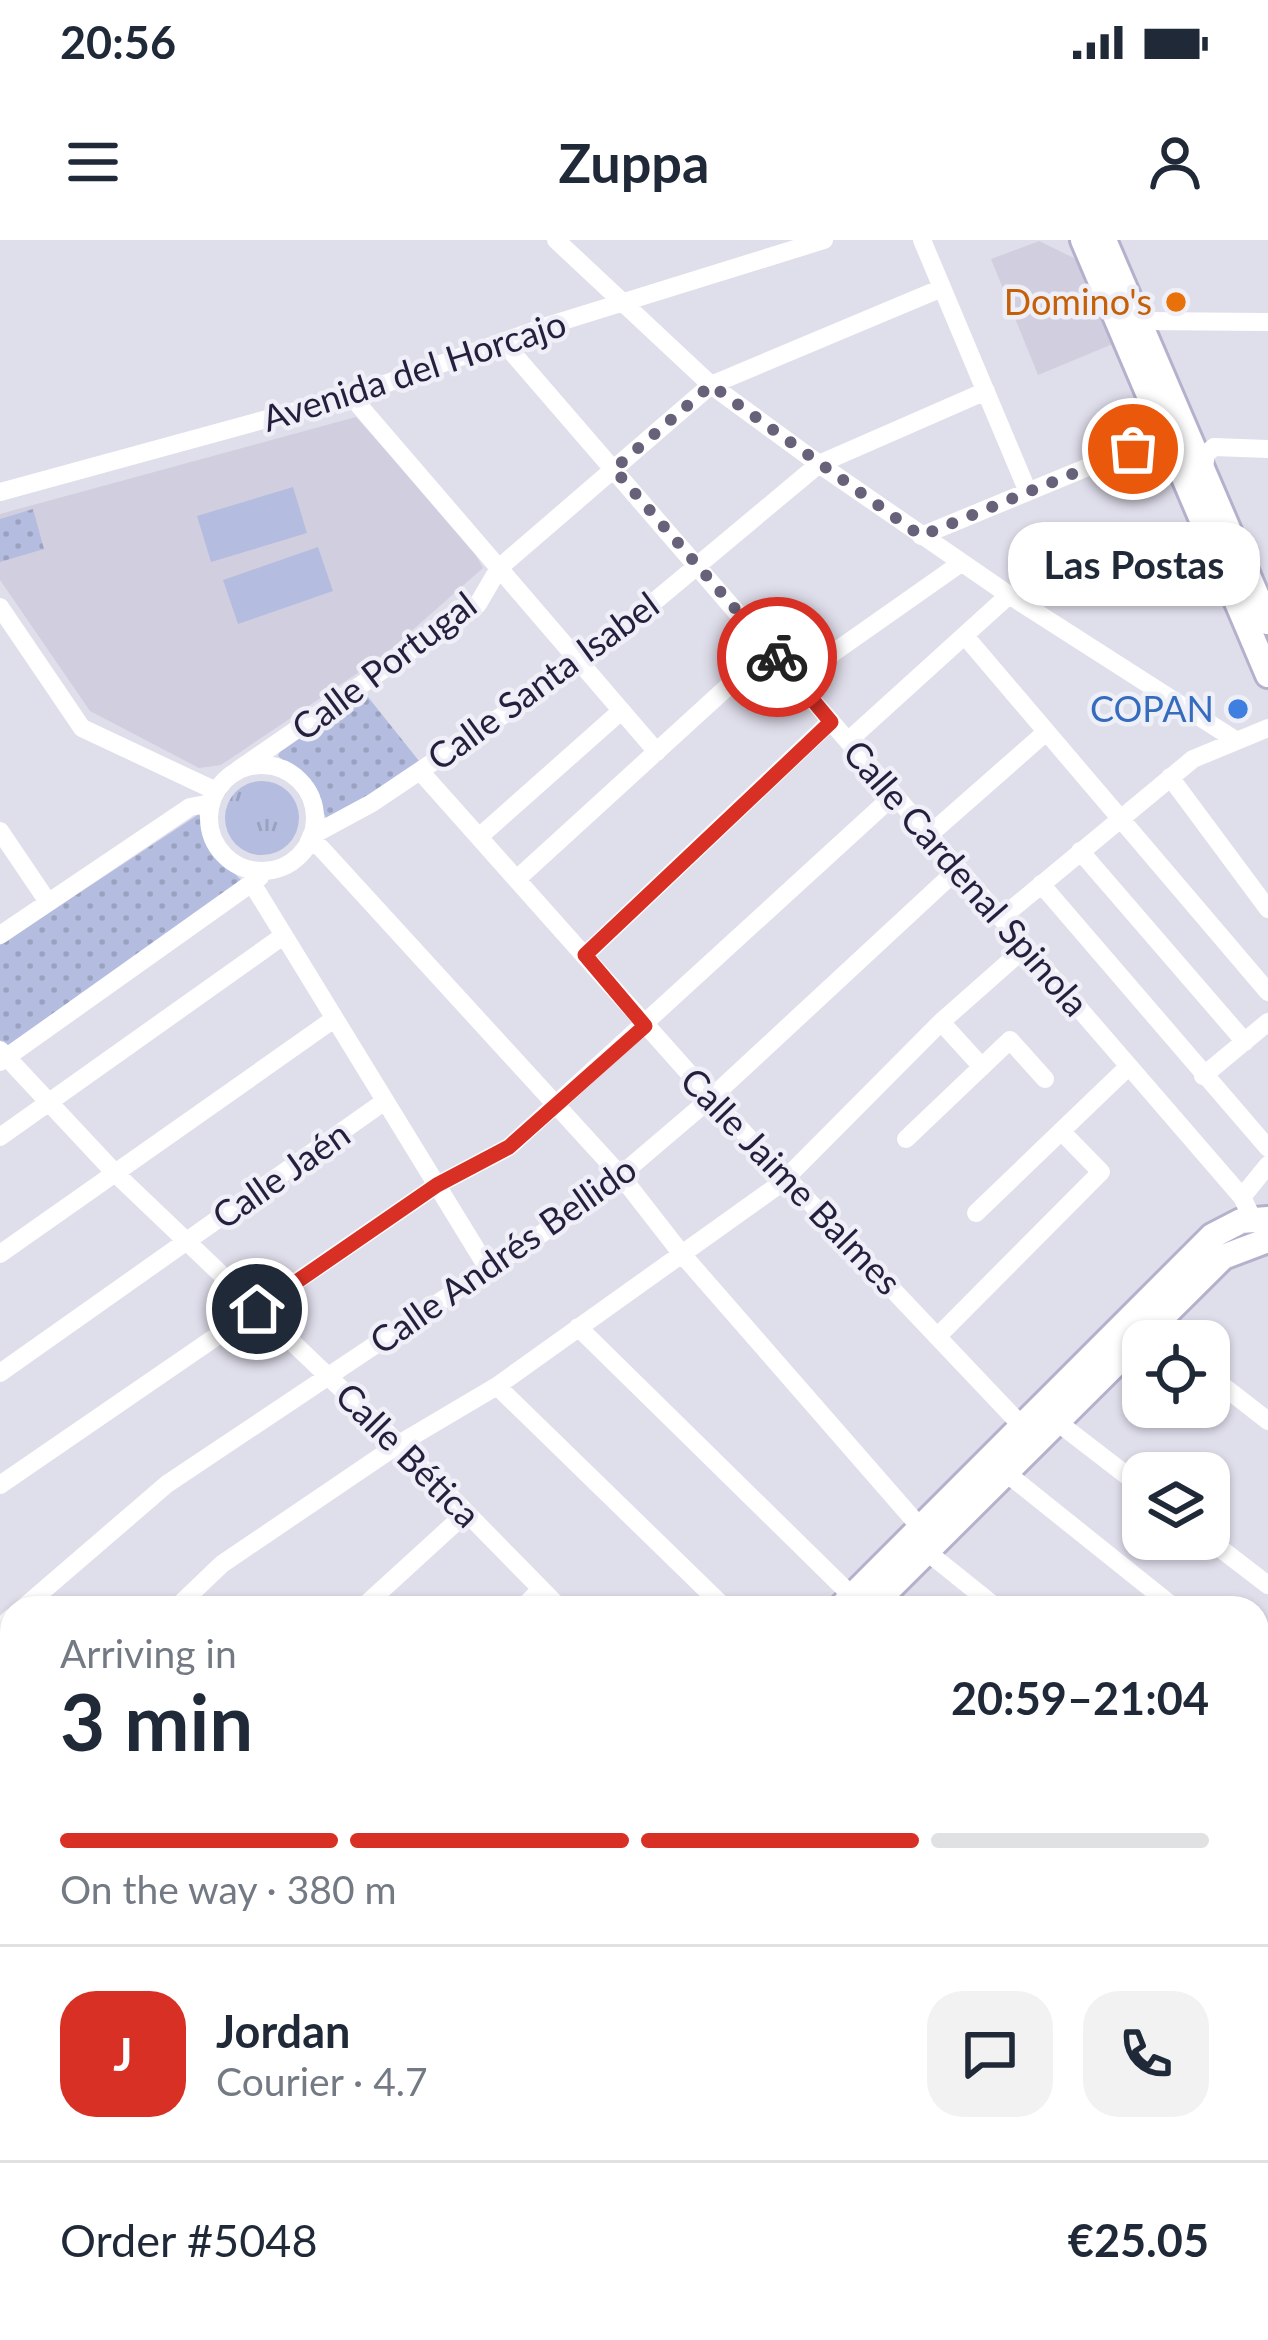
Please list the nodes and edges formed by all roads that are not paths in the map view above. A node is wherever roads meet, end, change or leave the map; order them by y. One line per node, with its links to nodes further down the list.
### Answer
1 (556, 240): 8 (street)
2 (824, 240): 6 (street, Avenida del Horcajo)
3 (922, 240): 7 (street)
4 (1083, 240): 15 (street)
5 (1104, 240): 9 (street)
6 (758, 249): 8 (street, Avenida del Horcajo)
7 (942, 288): 12 (street, Calle Portugal); 13 (street)
8 (622, 302): 11 (street, Avenida del Horcajo); 12 (street)
9 (1141, 321): 10 (street); 18 (street)
10 (1268, 322)
11 (502, 342): 14 (street, Avenida del Horcajo); 19 (street, Calle Cardenal Spinola)
12 (711, 385): 17 (street); 19 (street, Calle Portugal)
13 (986, 391): 17 (street, Calle Santa Isabel); 21 (street)
14 (351, 396): 20 (street, Avenida del Horcajo); 25 (street)
15 (1168, 434): 21 (street); 32 (street)
16 (1268, 449): 18 (street)
17 (819, 464): 22 (street); 24 (street, Calle Santa Isabel)
18 (1204, 467): 28 (street)
19 (614, 469): 24 (street, Calle Cardenal Spinola); 25 (street, Calle Portugal)
20 (0, 491)
21 (1028, 492): 22 (street)
22 (921, 536): 23 (street)
23 (962, 563): 26 (street); 33 (street)
24 (698, 566): 30 (street, Calle Cardenal Spinola); 31 (street, Calle Santa Isabel)
25 (499, 568): 31 (street); 41 (street, Calle Portugal)
26 (1009, 595): 29 (street); 39 (street)
27 (4, 620): 45 (street)
28 (1268, 622)
29 (965, 636): 37 (street); 38 (street)
30 (770, 648): 33 (street, Calle Cardenal Spinola); 40 (street)
31 (582, 662): 34 (street); 42 (street, Calle Santa Isabel)
32 (1268, 675)
33 (796, 680): 35 (street, Calle Cardenal Spinola)
34 (621, 711): 40 (street); 49 (street)
35 (831, 722): 38 (street, Calle Cardenal Spinola); 62 (street)
36 (1268, 728): 39 (street)
37 (1046, 732): 46 (street); 48 (street)
38 (848, 741): 44 (street, Calle Cardenal Spinola)
39 (1237, 741): 43 (street)
40 (657, 752): 54 (street)
41 (238, 770): 45 (street); 50 (street)
42 (420, 771): 49 (street, Calle Jaime Balmes); 50 (street, Calle Santa Isabel)
43 (1170, 777): 46 (street); 57 (street)
44 (893, 796): 48 (street, Calle Cardenal Spinola); 67 (street)
45 (213, 797): 53 (street); 56 (street)
46 (1120, 817): 51 (street); 63 (street)
47 (0, 831): 56 (street)
48 (928, 835): 52 (street, Calle Cardenal Spinola)
49 (479, 837): 54 (street, Calle Jaime Balmes)
50 (310, 839): 53 (street); 77 (street)
51 (1080, 851): 55 (street); 68 (street)
52 (958, 869): 58 (street, Calle Cardenal Spinola); 74 (street, Calle Andrés Bellido)
53 (259, 878): 60 (street); 69 (street)
54 (517, 879): 62 (street, Calle Jaime Balmes)
55 (1041, 884): 58 (street); 72 (street)
56 (48, 902): 59 (street)
57 (1268, 909)
58 (1000, 918): 61 (street, Calle Cardenal Spinola)
59 (0, 934)
60 (283, 936): 64 (street); 76 (street)
61 (1026, 947): 65 (street); 70 (street, Calle Cardenal Spinola)
62 (585, 955): 67 (street, Calle Jaime Balmes)
63 (1268, 992)
64 (334, 1018): 75 (street); 83 (street)
65 (941, 1022): 71 (street); 85 (street)
66 (1268, 1022): 68 (street)
67 (645, 1026): 74 (street, Calle Jaime Balmes); 77 (street)
68 (1245, 1042): 72 (street)
69 (2, 1057): 76 (street, Calle Bética)
70 (1128, 1066): 78 (street); 88 (street, Calle Cardenal Spinola)
71 (982, 1067): 73 (street); 80 (street)
72 (1203, 1076): 81 (street)
73 (1045, 1079)
74 (711, 1098): 84 (street, Calle Andrés Bellido); 85 (street, Calle Jaime Balmes)
75 (385, 1101): 86 (street); 89 (street, Calle Jaén)
76 (49, 1105): 79 (street); 83 (street, Calle Bética)
77 (555, 1106): 84 (street); 86 (street)
78 (1060, 1131): 87 (street); 96 (street)
79 (0, 1137)
80 (907, 1139)
81 (1268, 1148)
82 (1268, 1165): 88 (street)
83 (115, 1173): 89 (street, Calle Bética); 90 (street)
84 (621, 1176): 91 (street); 92 (street, Calle Andrés Bellido)
85 (786, 1177): 91 (street); 96 (street, Calle Jaime Balmes)
86 (437, 1185): 92 (street); 93 (street)
87 (976, 1214)
88 (1258, 1219): 94 (street); 104 (street)
89 (188, 1242): 93 (street, Calle Bética); 98 (street, Calle Jaén)
90 (0, 1253)
91 (681, 1253): 95 (street); 110 (street)
92 (487, 1267): 99 (street, Calle Andrés Bellido)
93 (257, 1309): 99 (street, Calle Bética); 108 (street)
94 (1170, 1320)
95 (578, 1327): 100 (street); 120 (street)
96 (938, 1336): 104 (street, Calle Jaime Balmes)
97 (1122, 1365): 102 (street)
98 (0, 1373)
99 (330, 1376): 105 (street, Calle Bética); 114 (street, Calle Andrés Bellido)
100 (497, 1386): 105 (street); 119 (street)
101 (1230, 1391): 103 (street)
102 (1056, 1421): 106 (street); 107 (street)
103 (1268, 1421)
104 (1022, 1426): 110 (street)
105 (399, 1444): 109 (street, Calle Bética); 115 (street)
106 (1005, 1472): 110 (street); 123 (street)
107 (1122, 1472)
108 (0, 1485)
109 (466, 1513): 113 (street, Calle Bética); 116 (street)
110 (923, 1539): 121 (street); 122 (street)
111 (1230, 1556): 112 (street)
112 (1268, 1586)
113 (541, 1588): 117 (street); 118 (street, Calle Bética)
114 (37, 1596)
115 (189, 1596)
116 (375, 1596)
117 (533, 1596)
118 (549, 1596)
119 (713, 1596)
120 (846, 1596)
121 (862, 1596)
122 (984, 1596)
123 (1160, 1596)

